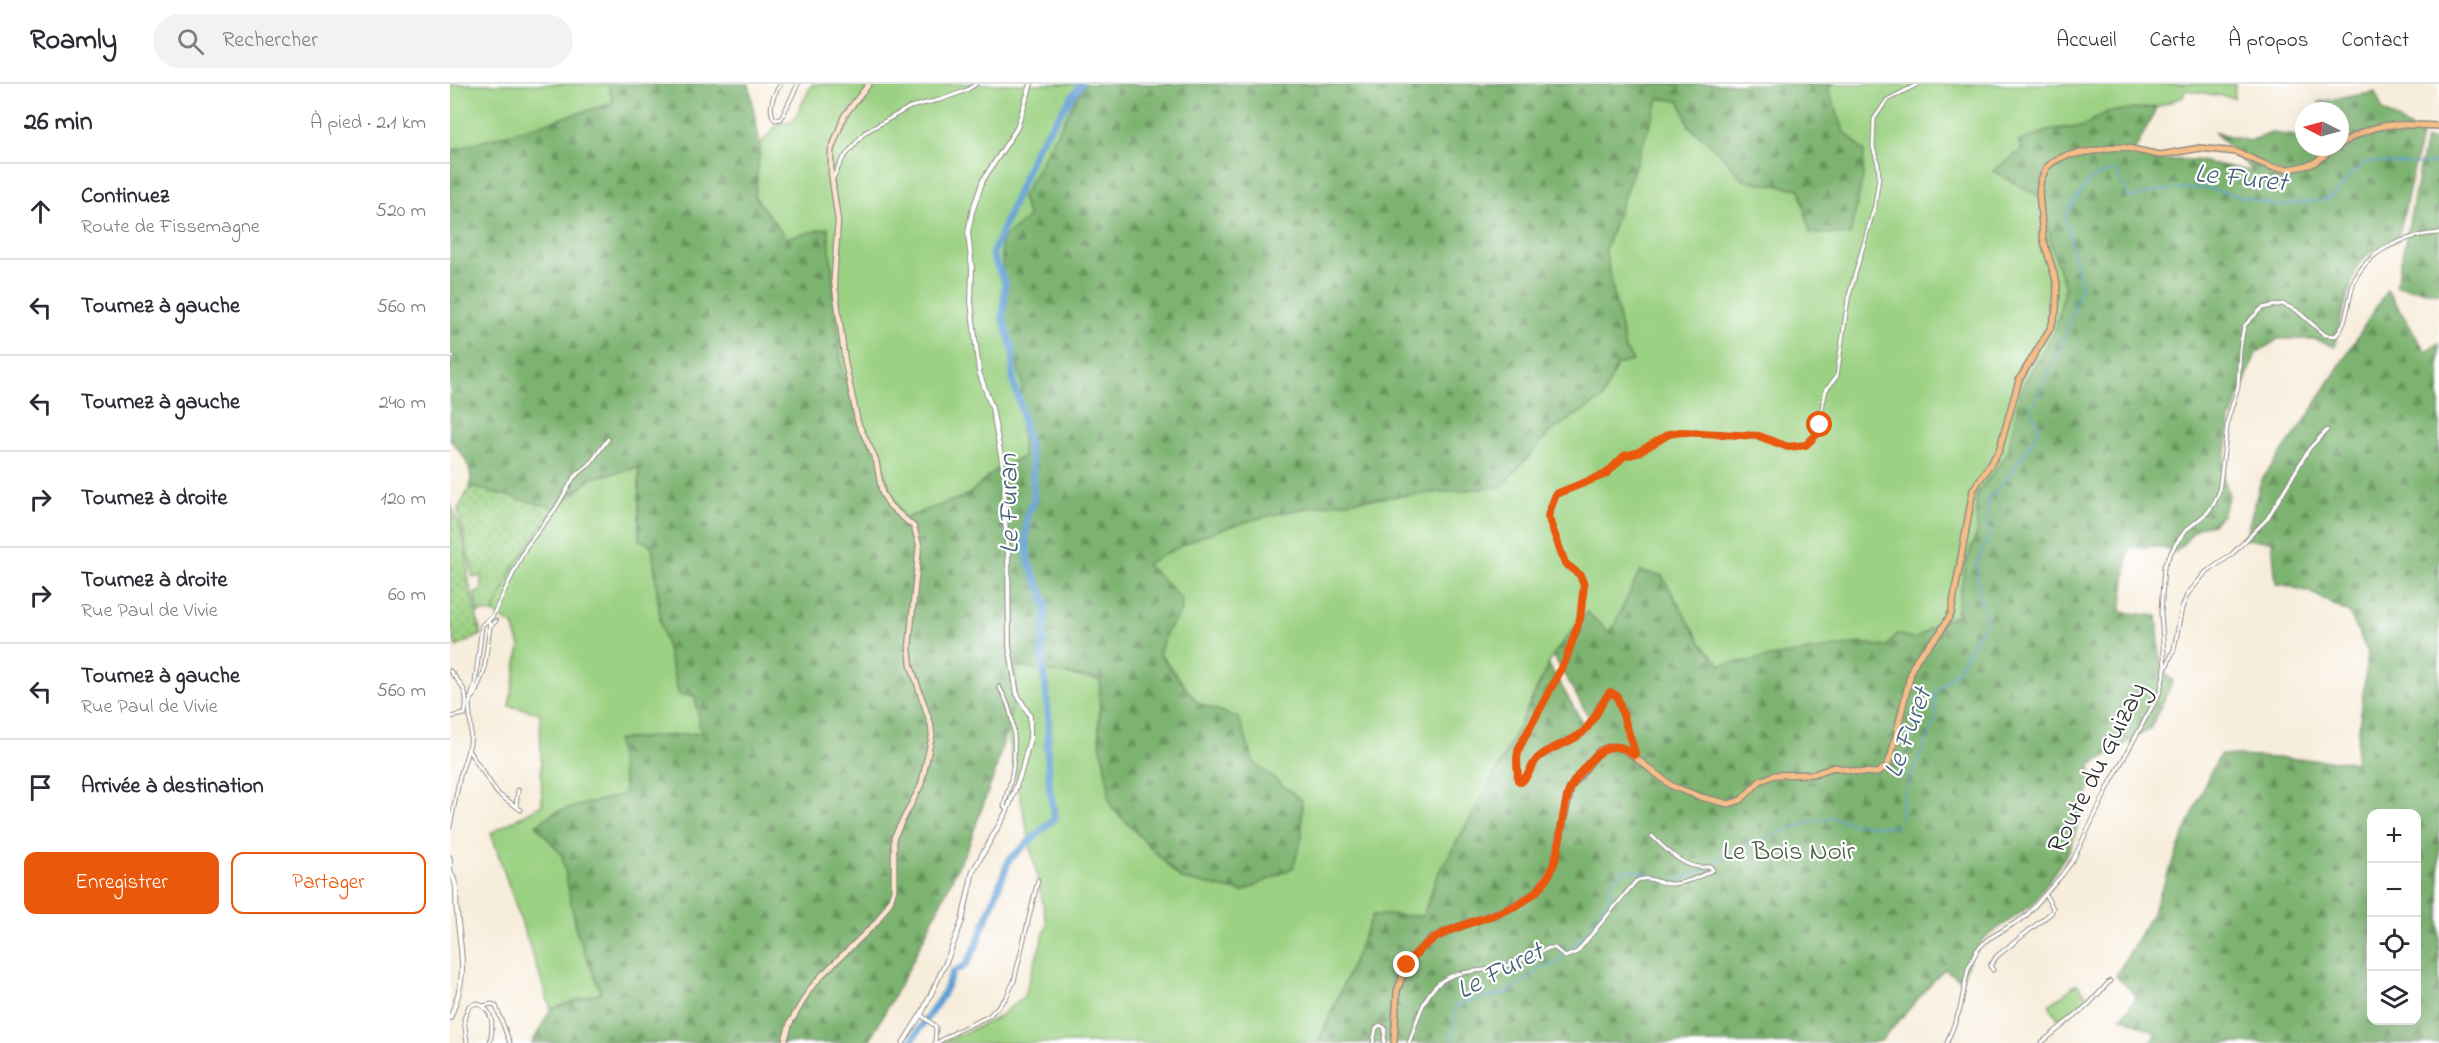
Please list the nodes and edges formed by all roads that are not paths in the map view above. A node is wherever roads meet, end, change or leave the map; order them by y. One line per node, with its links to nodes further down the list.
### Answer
1 (781, 84): 2 (street)
2 (798, 84)
3 (869, 84): 10 (main road)
4 (976, 84): 10 (street)
5 (1031, 84): 28 (street)
6 (1918, 84): 24 (street)
7 (2439, 126): 8 (main road)
8 (2349, 139)
9 (2324, 156): 24 (main road)
10 (832, 180): 46 (main road)
11 (2439, 233): 17 (street, Route du Guizay)
12 (2327, 430): 17 (street)
13 (608, 439): 14 (street)
14 (488, 620): 16 (street); 20 (street)
15 (496, 621): 16 (street)
16 (490, 626): 20 (street)
17 (2165, 670): 34 (street, Route du Guizay)
18 (450, 671): 21 (street)
19 (999, 687): 28 (street)
20 (470, 698): 21 (street)
21 (469, 705): 22 (street); 23 (street)
22 (450, 717)
23 (468, 750): 26 (street); 29 (street)
24 (1634, 755): 51 (main road)
25 (518, 790): 26 (street)
26 (516, 806): 27 (street)
27 (521, 810)
28 (1007, 811): 41 (street)
29 (450, 827)
30 (1652, 836): 52 (street)
31 (450, 857): 32 (street)
32 (451, 871): 36 (street)
33 (1038, 880): 48 (street)
34 (2046, 896): 37 (street); 53 (street, Route du Guizay)
35 (450, 908): 36 (street)
36 (457, 910): 40 (street)
37 (1993, 970)
38 (2110, 981): 54 (street)
39 (483, 1006): 43 (street); 44 (street); 45 (street)
40 (452, 1009): 42 (street)
41 (922, 1016): 47 (street); 48 (street)
42 (450, 1018)
43 (467, 1043)
44 (489, 1043)
45 (510, 1043)
46 (784, 1043)
47 (903, 1043)
48 (936, 1043)
49 (1373, 1043): 50 (street)
50 (1384, 1043)
51 (1394, 1043)
52 (1409, 1043)
53 (1947, 1043)
54 (2041, 1043)

